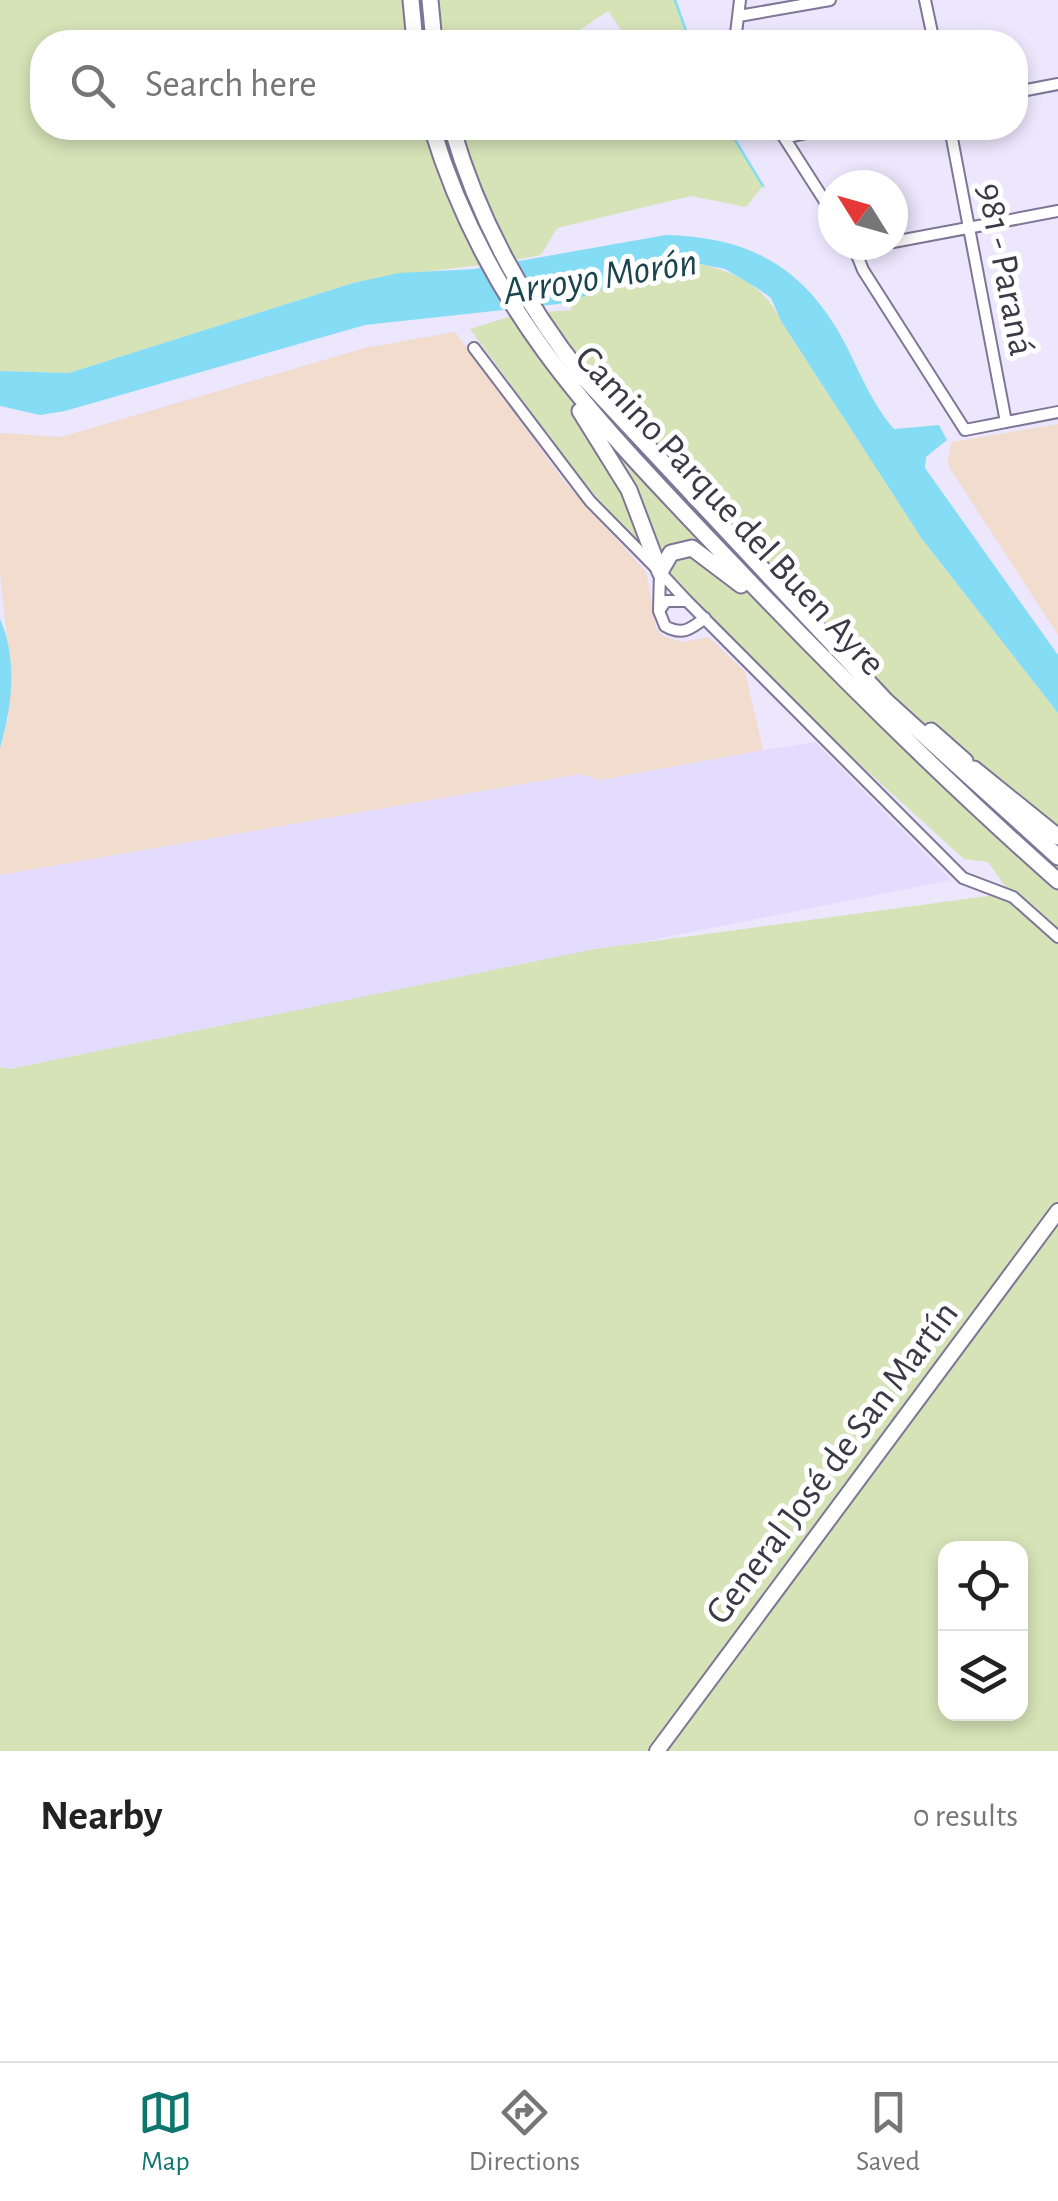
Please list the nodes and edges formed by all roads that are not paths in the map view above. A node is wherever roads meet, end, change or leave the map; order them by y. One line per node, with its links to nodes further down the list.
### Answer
1 (411, 0): 7 (highway)
2 (430, 0): 8 (highway)
3 (740, 0): 6 (street)
4 (830, 0): 6 (street)
5 (926, 0): 10 (street)
6 (739, 16): 9 (street)
7 (415, 30)
8 (433, 30)
9 (737, 30)
10 (932, 30)
11 (1058, 84): 12 (street)
12 (1028, 90)
13 (436, 140): 23 (highway, Camino Parque del Buen Ayre)
14 (456, 140): 31 (highway, Camino Parque del Buen Ayre)
15 (786, 140): 17 (street)
16 (952, 140): 19 (street, 981 - Paraná)
17 (818, 190)
18 (1058, 211): 19 (street)
19 (969, 228): 20 (street); 25 (street, 981 - Paraná)
20 (908, 239)
21 (859, 260): 25 (street)
22 (474, 348): 26 (street)
23 (550, 363): 26 (highway); 30 (highway, Camino Parque del Buen Ayre)
24 (1058, 412): 25 (street)
25 (1006, 422)
26 (660, 572): 27 (street); 28 (street); 30 (highway)
27 (687, 600): 28 (street); 29 (street)
28 (659, 611): 29 (street)
29 (705, 618): 35 (street)
30 (791, 626): 34 (highway, Camino Parque del Buen Ayre)
31 (817, 629): 32 (highway); 33 (highway, Camino Parque del Buen Ayre)
32 (1058, 836)
33 (1058, 858)
34 (1058, 881)
35 (1058, 936)
36 (1058, 1211): 37 (main road, General José de San Martín)
37 (656, 1751)

